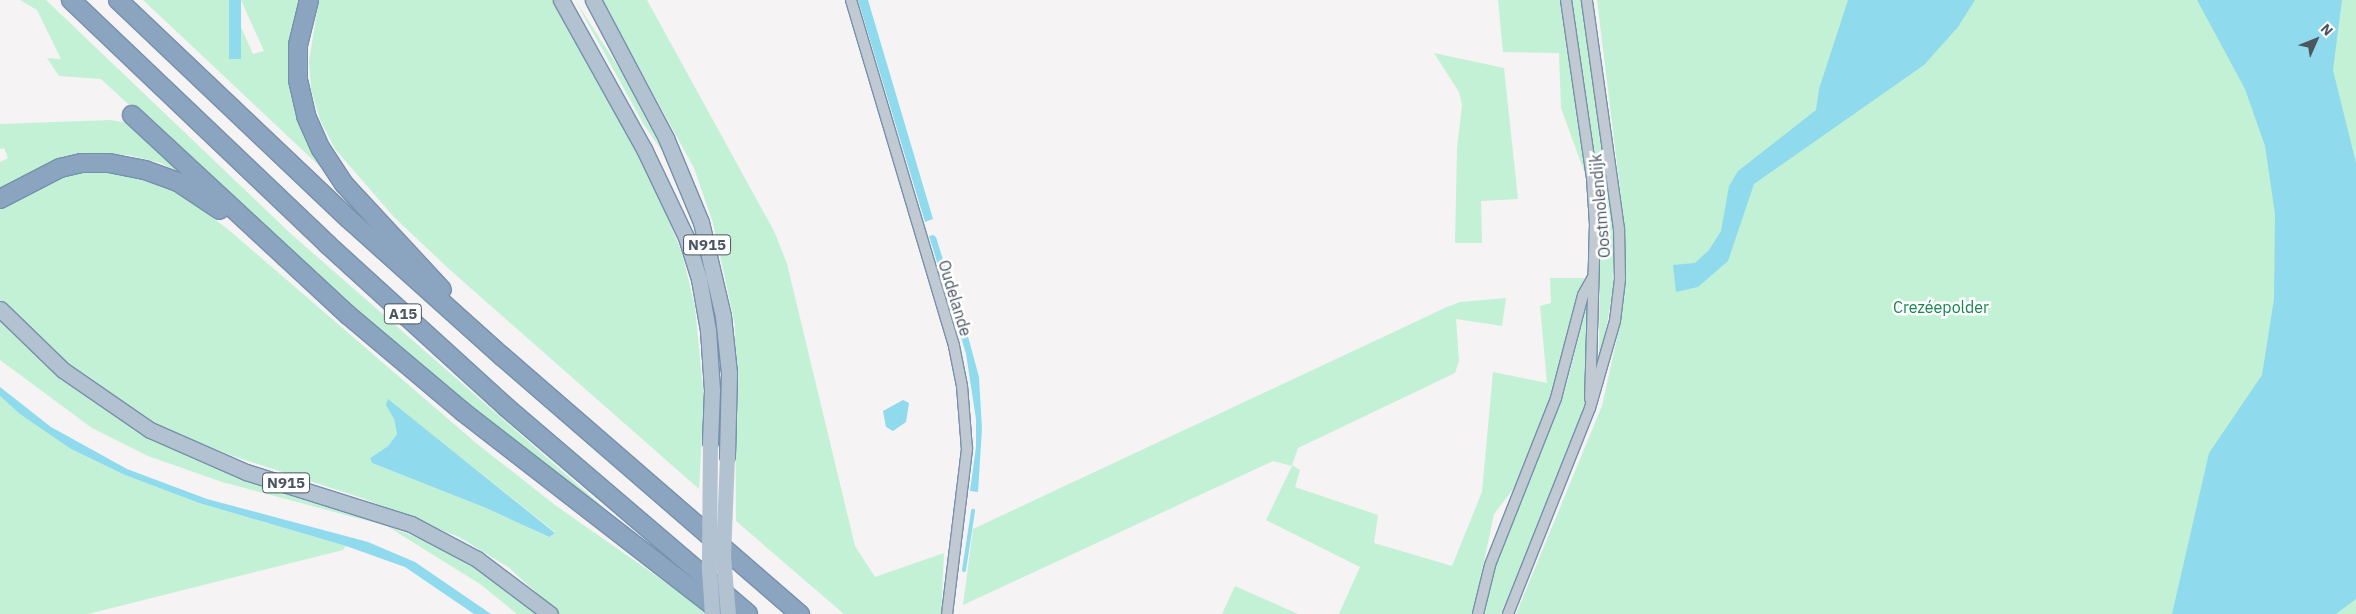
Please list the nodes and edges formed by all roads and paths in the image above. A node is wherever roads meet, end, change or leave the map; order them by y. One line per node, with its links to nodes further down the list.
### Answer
1 (70, 0): 20 (highway, A15)
2 (118, 0): 14 (highway, A15)
3 (309, 0): 14 (highway, A15)
4 (561, 0): 17 (main road, N915, bridge)
5 (593, 0): 19 (main road, N915, bridge)
6 (851, 0): 22 (street, Oudelande)
7 (1566, 0): 12 (street, Oostmolendijk)
8 (1587, 0): 15 (street, Oostmolendijk)
9 (132, 115): 11 (highway, A15)
10 (0, 199): 11 (highway, A15)
11 (259, 234): 18 (highway, A15)
12 (1594, 274): 15 (street, Oostmolendijk); 23 (street, Oostmolendijk)
13 (0, 309): 16 (main road, N915)
14 (503, 358): 21 (highway, A15)
15 (1590, 408): 24 (street, Oostmolendijk)
16 (550, 614)
17 (712, 614)
18 (723, 614)
19 (728, 614)
20 (748, 614)
21 (800, 614)
22 (947, 614)
23 (1478, 614)
24 (1508, 614)

